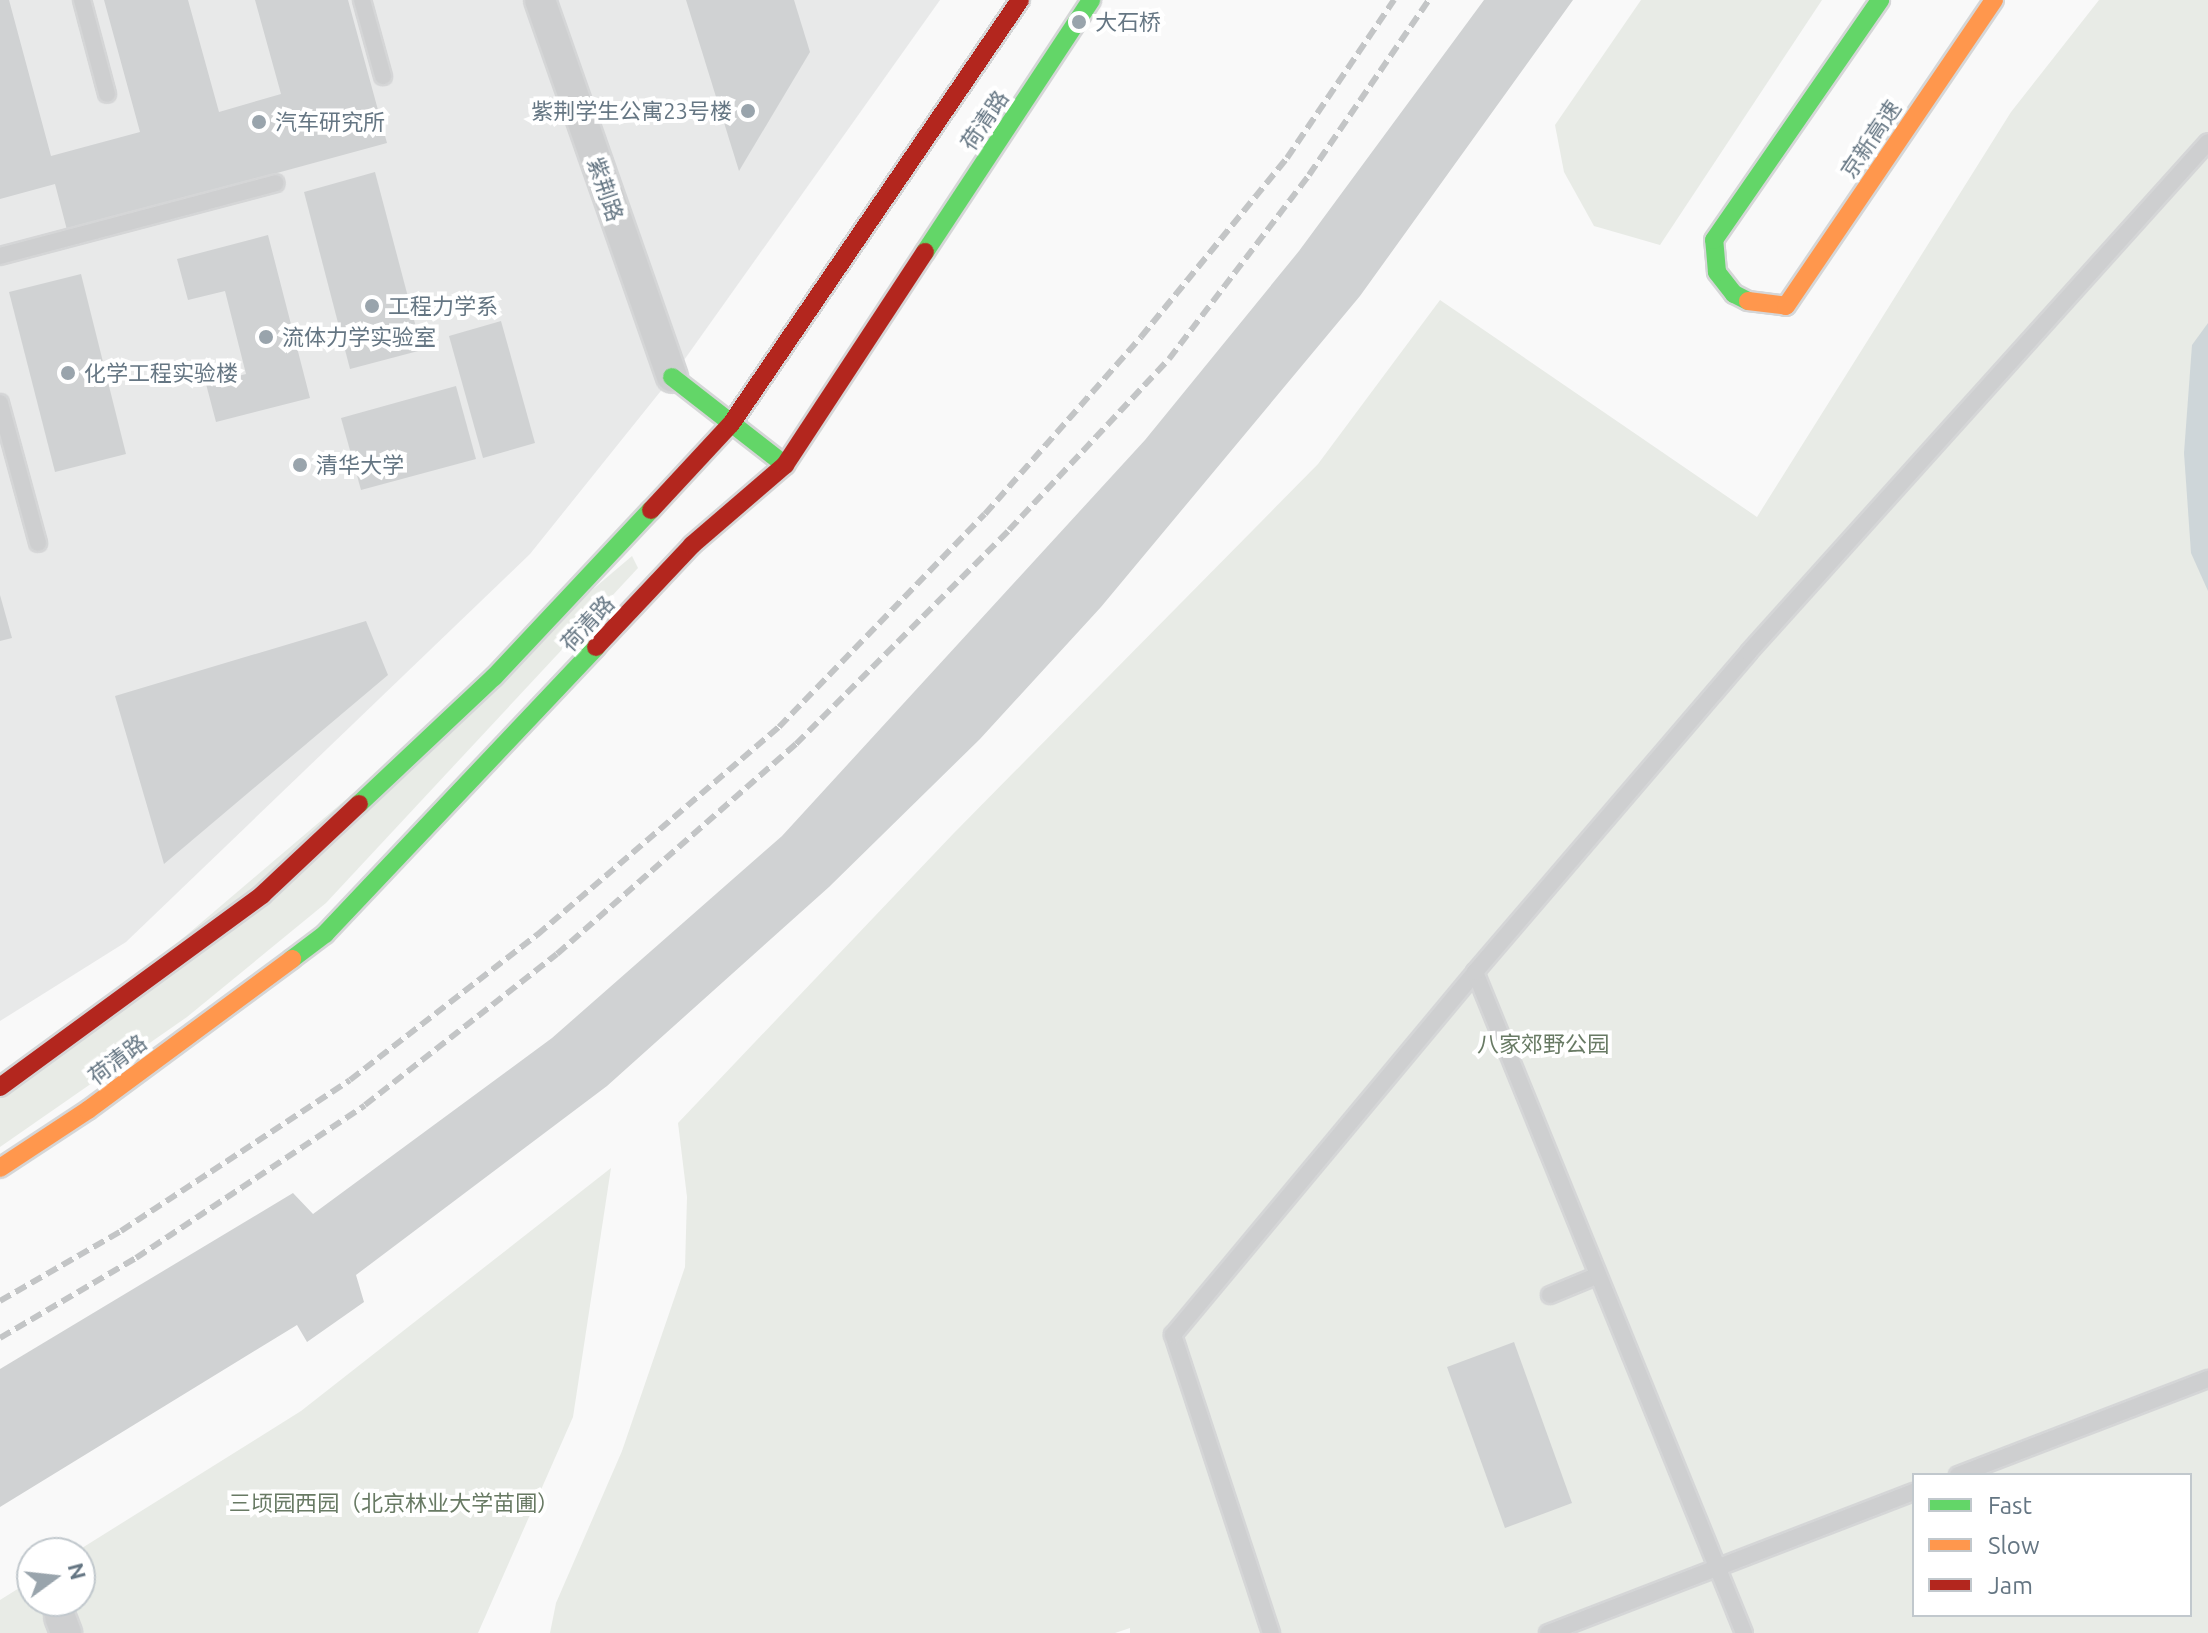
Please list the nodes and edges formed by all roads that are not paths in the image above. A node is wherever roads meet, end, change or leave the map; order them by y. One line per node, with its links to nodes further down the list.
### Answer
1 (82, 0): 9 (lane)
2 (362, 0): 8 (lane)
3 (540, 0): 13 (street, 紫荆路)
4 (1020, 0): 15 (main road, 荷清路)
5 (1091, 0): 16 (main road, 荷清路)
6 (1880, 0): 7 (main road, 京新高速)
7 (1994, 0)
8 (383, 76)
9 (107, 94)
10 (2208, 142): 18 (lane)
11 (276, 183): 12 (lane)
12 (0, 256)
13 (672, 377): 15 (main road)
14 (0, 403): 17 (lane)
15 (731, 424): 16 (main road); 19 (main road, 荷清路)
16 (785, 465): 20 (main road, 荷清路)
17 (38, 543)
18 (1475, 972): 21 (lane); 27 (lane)
19 (0, 1087)
20 (0, 1168)
21 (1596, 1276): 22 (lane); 26 (lane)
22 (1550, 1295)
23 (2208, 1379): 24 (lane)
24 (1963, 1473)
25 (1912, 1493): 26 (lane)
26 (1718, 1567): 28 (lane); 29 (lane)
27 (1271, 1633)
28 (1548, 1633)
29 (1744, 1633)

